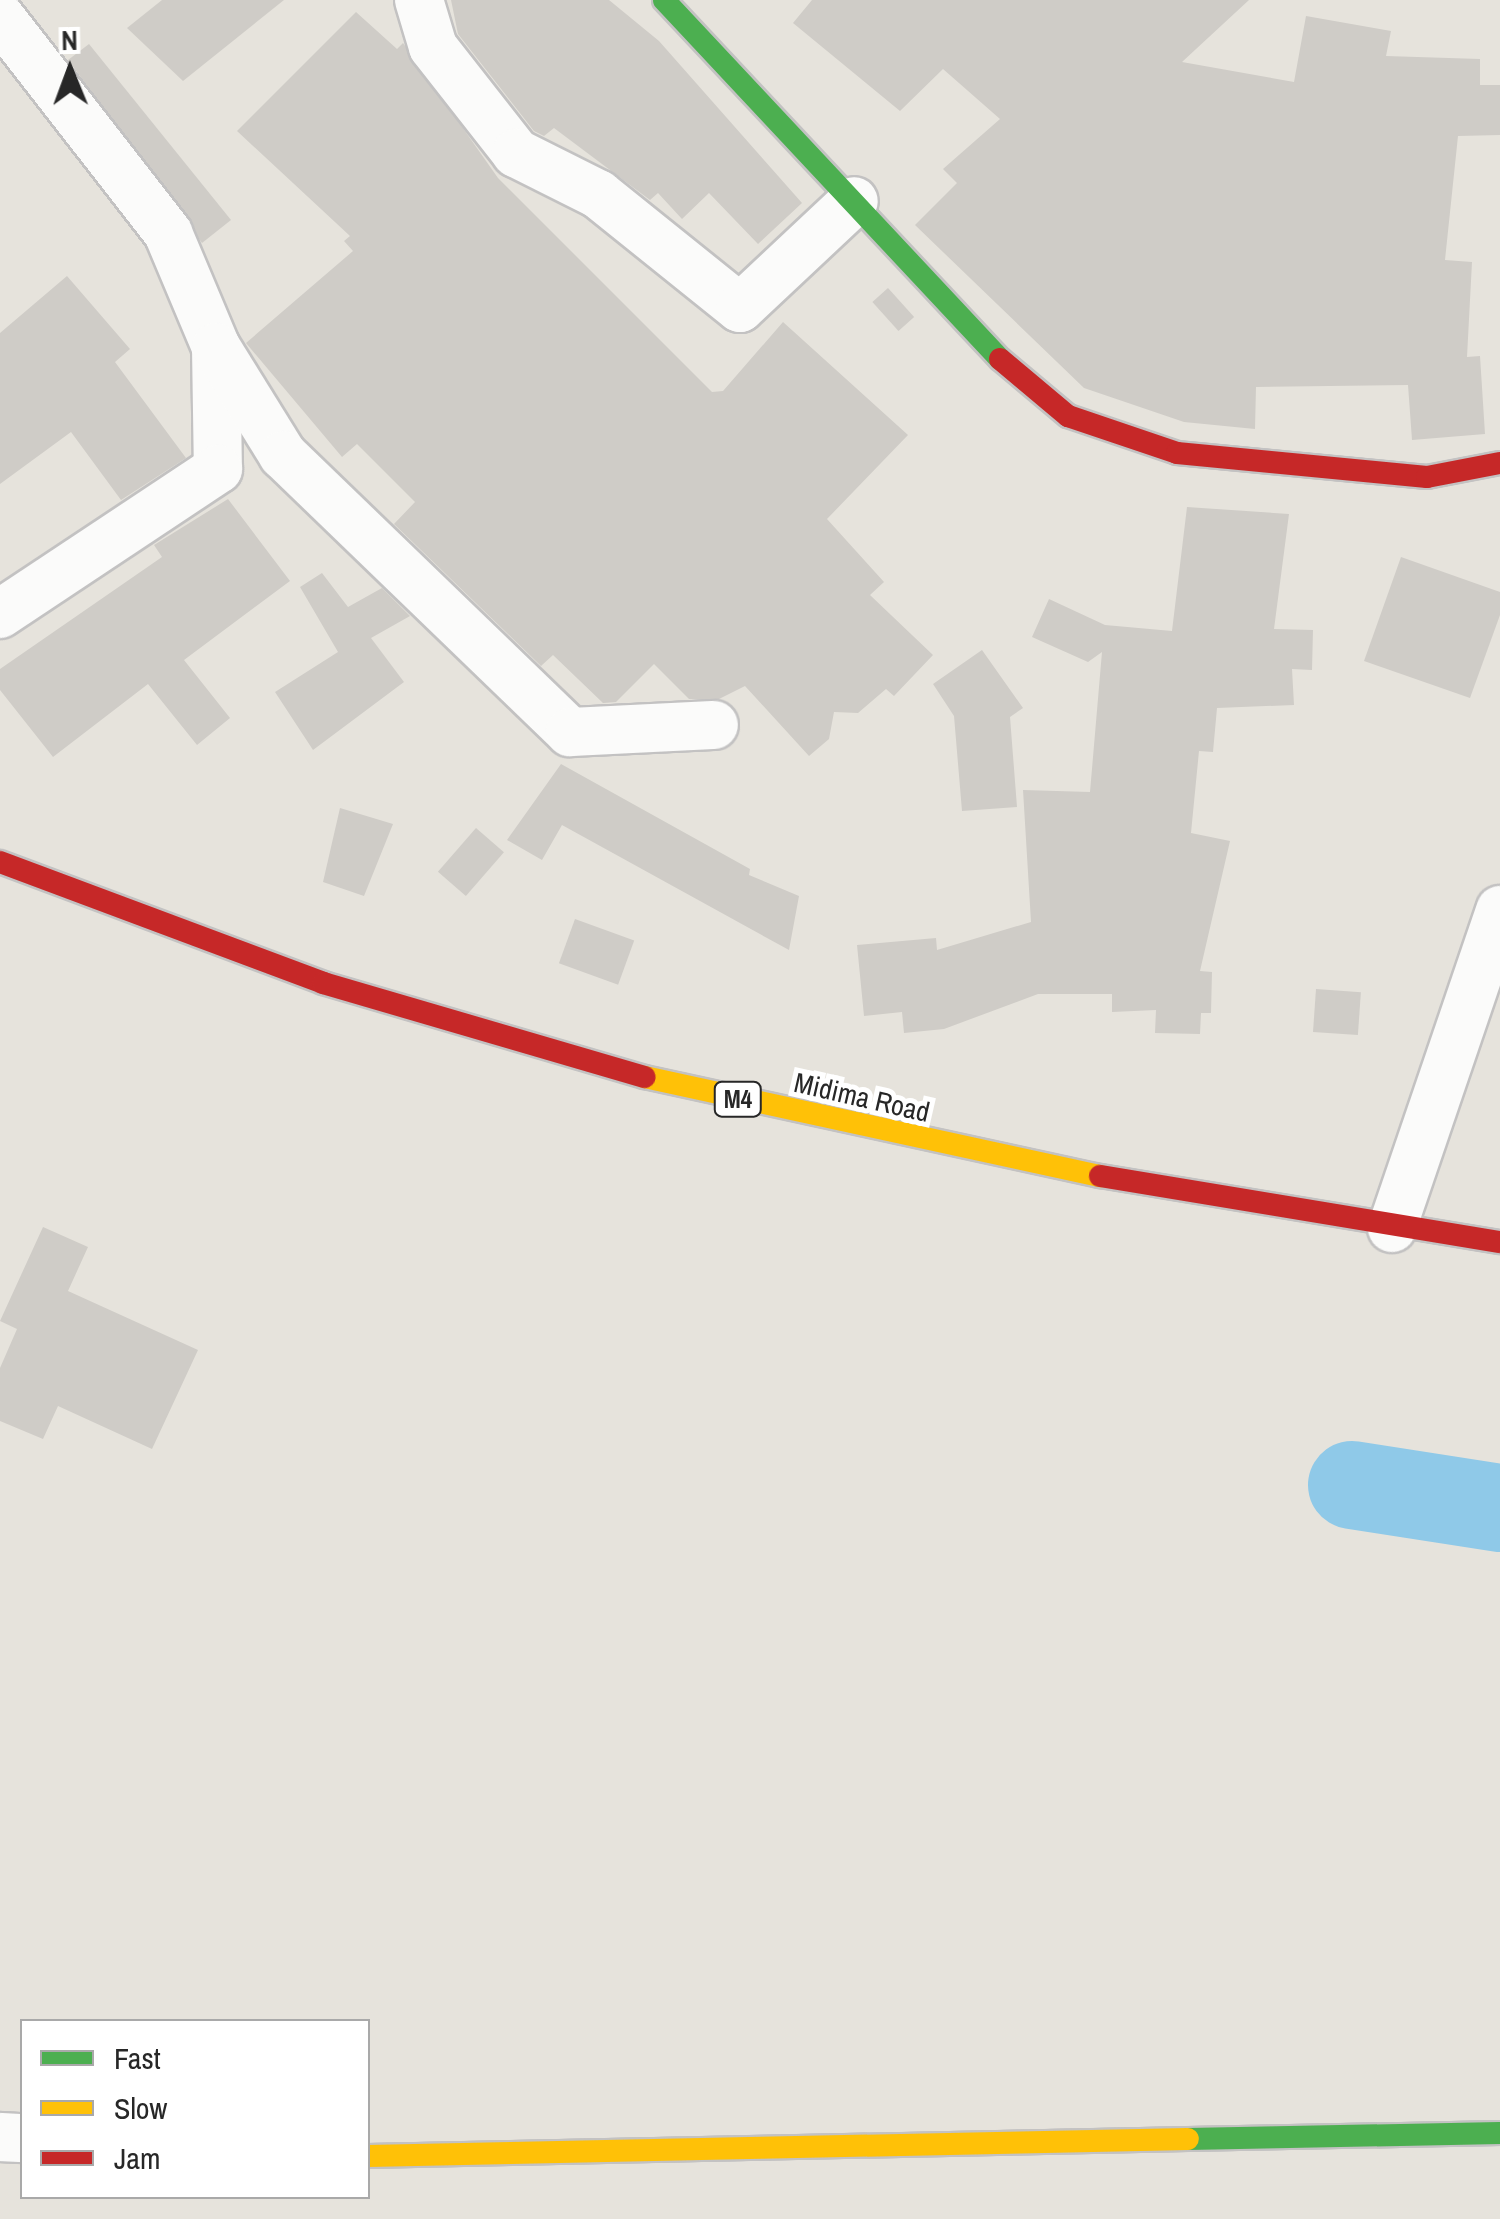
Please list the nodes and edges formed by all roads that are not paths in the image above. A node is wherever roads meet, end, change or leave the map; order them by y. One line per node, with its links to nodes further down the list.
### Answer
1 (419, 0): 4 (street)
2 (664, 0): 4 (street)
3 (0, 16): 5 (street)
4 (854, 201): 6 (street)
5 (216, 347): 7 (street); 8 (street)
6 (1500, 463)
7 (0, 614)
8 (714, 726)
9 (0, 862): 11 (street, Midima Road / M4)
10 (1500, 910): 11 (street)
11 (1392, 1228): 12 (street, Midima Road / M4)
12 (1500, 1242)
13 (1500, 2132): 14 (street)
14 (370, 2156)

